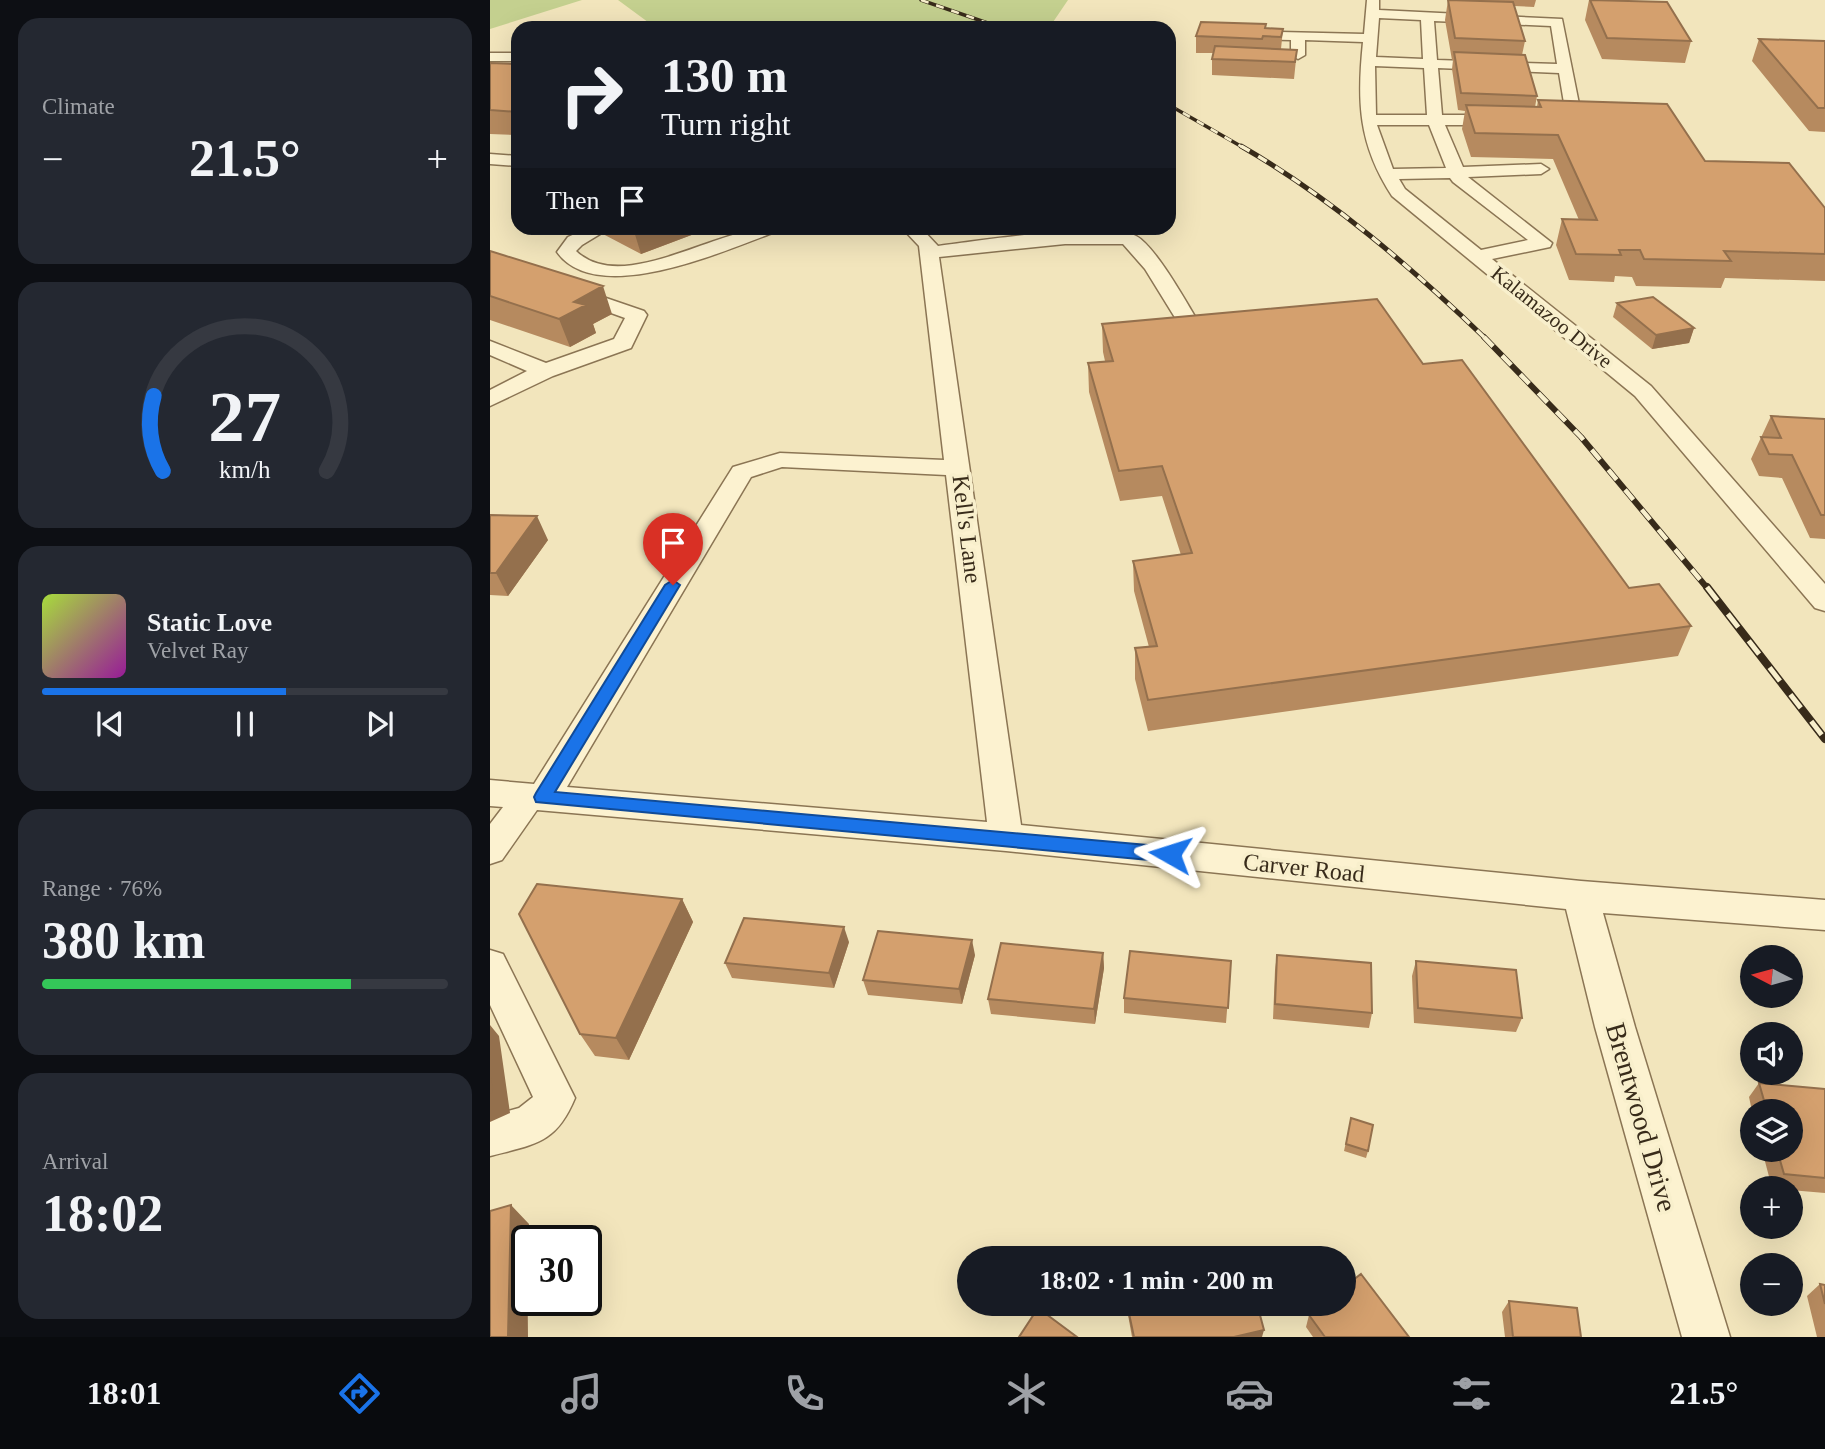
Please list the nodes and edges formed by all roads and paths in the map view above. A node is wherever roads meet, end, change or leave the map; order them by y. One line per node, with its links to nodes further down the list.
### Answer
1 (1373, 7): 2 (street); 5 (street, Kalamazoo Drive)
2 (1427, 16): 10 (street); 11 (street)
3 (1222, 34): 4 (street)
4 (1298, 36): 5 (street); 6 (street)
5 (1370, 38): 9 (street, Kalamazoo Drive)
6 (1298, 55)
7 (490, 57): 8 (street)
8 (511, 57)
9 (1368, 61): 10 (street); 12 (street, Kalamazoo Drive)
10 (1432, 64): 11 (street); 13 (street)
11 (1565, 69): 13 (street)
12 (1369, 120): 13 (street); 17 (street, Kalamazoo Drive)
13 (1435, 120): 18 (street)
14 (490, 159): 15 (street)
15 (511, 160)
16 (1541, 169): 18 (street)
17 (1388, 174): 18 (street); 23 (street, Kalamazoo Drive)
18 (1457, 174): 23 (street)
19 (587, 235): 20 (street)
20 (747, 235)
21 (918, 235): 22 (street, Kell's Lane)
22 (929, 253): 25 (street); 29 (street, Kell's Lane)
23 (1478, 256): 30 (street, Kalamazoo Drive)
24 (551, 285): 27 (street)
25 (1194, 333)
26 (490, 347): 27 (street)
27 (545, 371): 28 (street)
28 (490, 399)
29 (959, 468): 32 (street); 33 (street, Kell's Lane)
30 (1825, 602)
31 (490, 793): 32 (street, Carver Road)
32 (536, 797): 33 (street, Carver Road); 34 (street)
33 (1006, 837): 35 (street, Carver Road)
34 (490, 850)
35 (1581, 896): 36 (street, Carver Road); 39 (street, Brentwood Drive)
36 (1825, 915)
37 (490, 966): 38 (street)
38 (490, 1136)
39 (1706, 1337)

